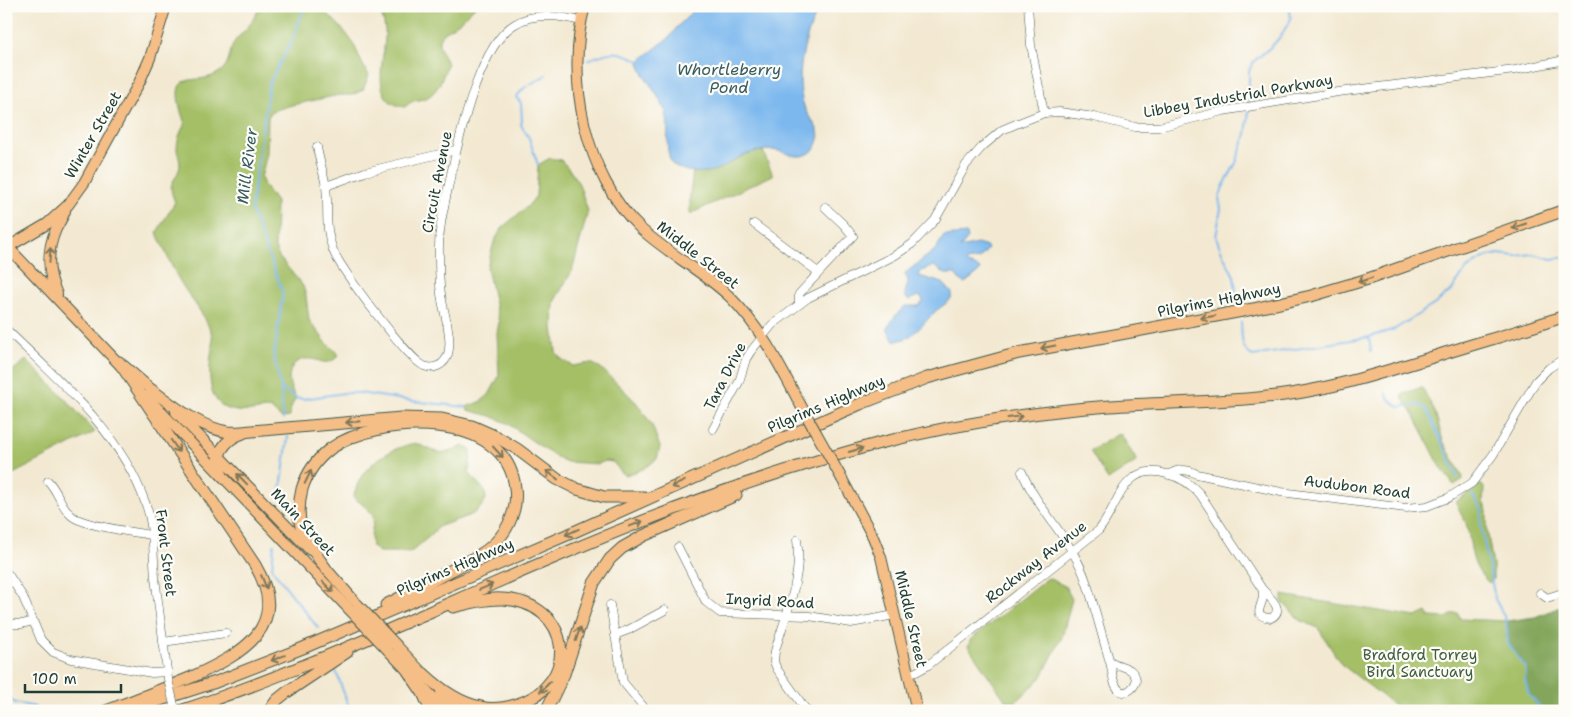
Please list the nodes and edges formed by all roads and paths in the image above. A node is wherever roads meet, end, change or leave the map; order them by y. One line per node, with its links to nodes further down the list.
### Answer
1 (166, 6): 12 (main road, Winter Street)
2 (550, 6): 5 (street)
3 (585, 6): 6 (main road, Middle Street)
4 (1028, 6): 8 (street)
5 (554, 16): 6 (street, Circuit Avenue); 10 (street, Circuit Avenue)
6 (581, 22): 22 (main road, Middle Street)
7 (1565, 60): 8 (street, Libbey Industrial Parkway)
8 (1044, 113): 19 (street, Libbey Industrial Parkway)
9 (317, 147): 11 (street, Circuit Avenue)
10 (456, 150): 11 (street); 11 (street, Circuit Avenue)
11 (326, 186)
12 (68, 205): 16 (main road, Winter Street); 18 (main road, one-way to 12)
13 (825, 207): 17 (street)
14 (1565, 210): 36 (highway, Pilgrims Highway, one-way to 36)
15 (754, 224): 17 (street)
16 (7, 247): 18 (main road, Main Street)
17 (818, 272): 19 (street)
18 (61, 301): 24 (main road, Main Street)
19 (799, 304): 22 (street, Libbey Industrial Parkway)
20 (1565, 316): 29 (highway, Pilgrims Highway, one-way to 20)
21 (6, 329): 37 (street, Front Street)
22 (762, 336): 26 (street, Tara Drive); 49 (main road, Middle Street, bridge)
23 (1565, 358): 31 (street, Audubon Road)
24 (119, 362): 25 (main road, Main Street); 32 (main road, Main Street); 65 (highway, one-way to 65)
25 (153, 391): 27 (highway); 28 (main road, Main Street)
26 (713, 429)
27 (252, 432): 28 (highway); 36 (highway, one-way to 27)
28 (218, 454): 32 (highway); 41 (main road, Main Street, one-way to 28)
29 (815, 462): 51 (highway, Pilgrims Highway, one-way to 29); 73 (highway, one-way to 29)
30 (1022, 472): 40 (street)
31 (1197, 474): 33 (street, Audubon Road); 35 (street)
32 (222, 475): 47 (main road, Main Street, one-way to 47)
33 (1170, 475): 35 (street, Rockway Avenue); 40 (street, Rockway Avenue)
34 (48, 481): 37 (street)
35 (1189, 484): 43 (street, Rockway Avenue)
36 (648, 498): 58 (highway, Pilgrims Highway, one-way to 58)
37 (151, 535): 57 (street, Front Street)
38 (797, 540): 50 (street)
39 (678, 548): 50 (street, Ingrid Road)
40 (1073, 552): 60 (street); 63 (street, Rockway Avenue)
41 (326, 569): 47 (main road, Main Street); 58 (highway, one-way to 58)
42 (8, 574): 52 (street)
43 (1262, 589)
44 (1565, 592): 45 (street)
45 (1540, 593)
46 (610, 605): 55 (street)
47 (354, 607): 59 (main road, Main Street, bridge)
48 (665, 610): 55 (street)
49 (895, 615): 50 (street, Ingrid Road); 63 (main road, Middle Street)
50 (785, 616): 75 (street)
51 (409, 620): 56 (highway, Pilgrims Highway); 62 (highway, one-way to 62)
52 (33, 622): 53 (street); 64 (street)
53 (6, 624)
54 (226, 632): 57 (street)
55 (615, 635): 74 (street)
56 (364, 639): 68 (highway, Pilgrims Highway); 69 (highway)
57 (163, 642): 64 (street, Front Street)
58 (303, 648): 66 (highway, Pilgrims Highway, one-way to 66)
59 (392, 648): 61 (main road, Main Street); 62 (main road, Main Street)
60 (1110, 661)
61 (408, 671): 70 (highway); 71 (main road, Main Street)
62 (423, 673): 72 (main road, Main Street)
63 (909, 674): 76 (main road, Middle Street)
64 (168, 676): 67 (street, Front Street, bridge)
65 (106, 711)
66 (126, 711)
67 (175, 711)
68 (180, 711)
69 (269, 711)
70 (431, 711)
71 (446, 711)
72 (459, 711)
73 (546, 711)
74 (647, 711)
75 (807, 711)
76 (917, 711)

